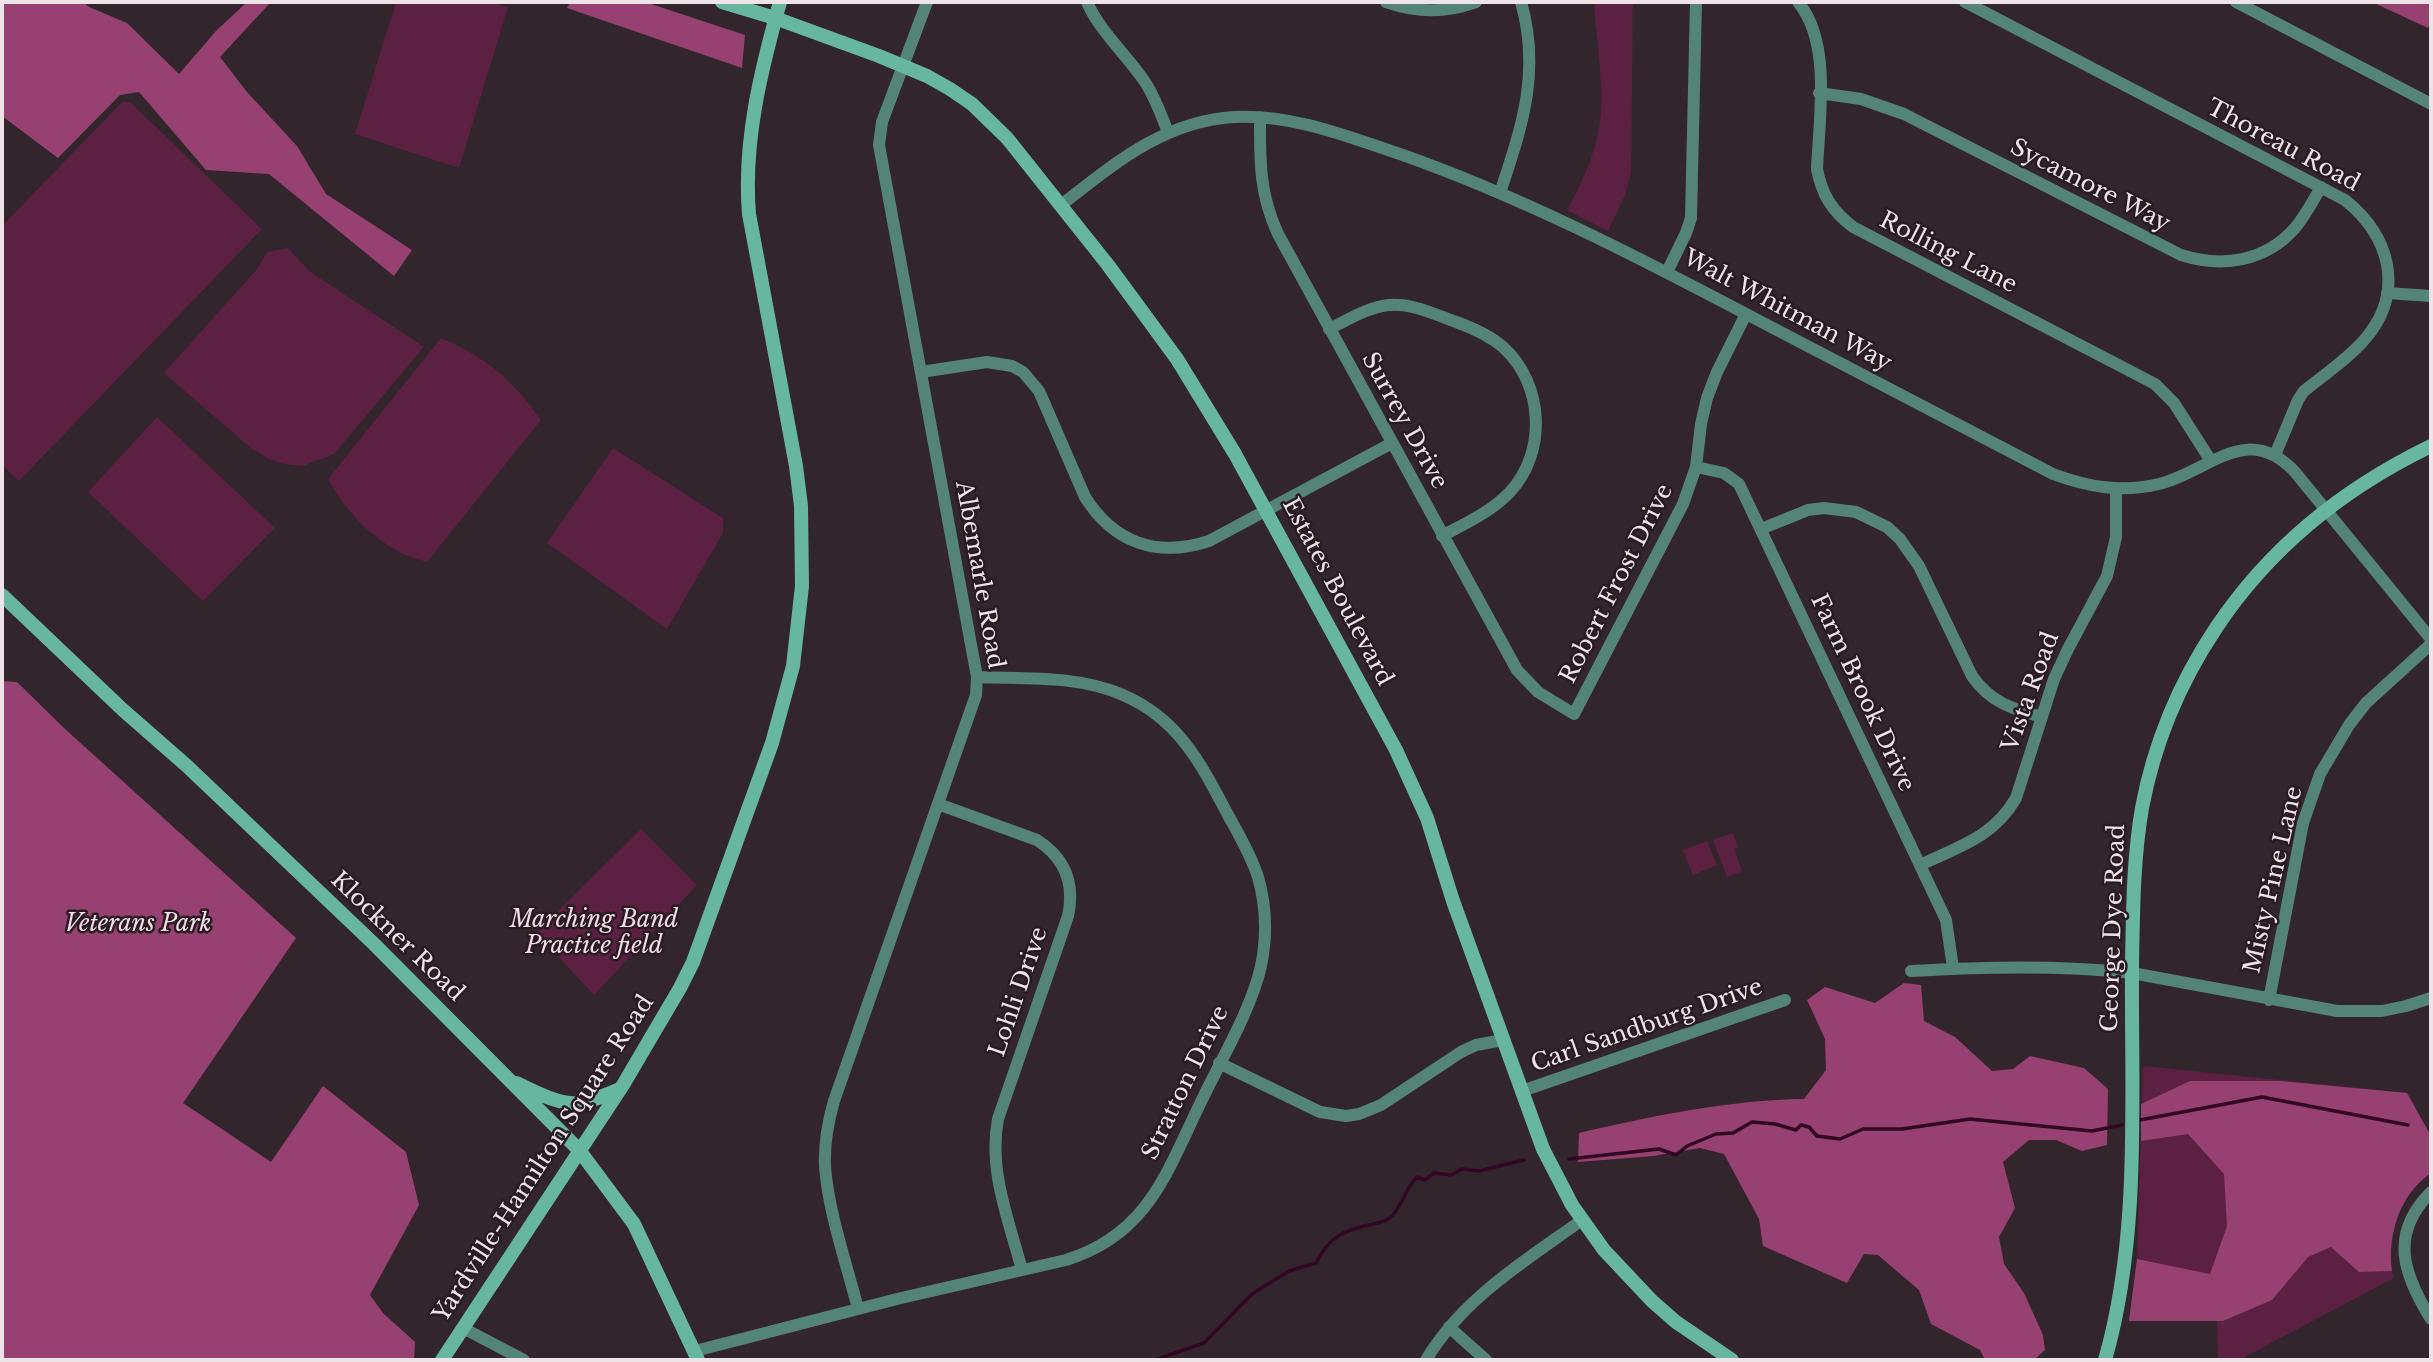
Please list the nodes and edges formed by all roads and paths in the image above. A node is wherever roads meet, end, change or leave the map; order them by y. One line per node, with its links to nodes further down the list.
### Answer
1 (722, 2): 12 (street, Estates Boulevard)
2 (780, 2): 12 (street, Yardville-Hamilton Square Road)
3 (927, 2): 13 (street, Albemarle Road)
4 (1087, 2): 17 (street)
5 (1386, 2): 6 (street)
6 (1476, 2)
7 (1521, 2): 19 (street)
8 (1696, 2): 21 (street)
9 (1798, 2): 14 (street, Rolling Lane)
10 (1965, 2): 18 (street, Thoreau Road)
11 (2236, 2): 15 (street)
12 (775, 18): 13 (street, Estates Boulevard); 53 (street, Yardville-Hamilton Square Road)
13 (903, 65): 20 (street, Estates Boulevard); 26 (street, Albemarle Road)
14 (1819, 93): 18 (street, Sycamore Way); 30 (street, Rolling Lane)
15 (2431, 104)
16 (1260, 117): 17 (street, Walt Whitman Way); 19 (street, Walt Whitman Way); 25 (street, Surrey Drive)
17 (1168, 132): 20 (street, Walt Whitman Way)
18 (2321, 187): 22 (street, Thoreau Road)
19 (1500, 193): 21 (street, Walt Whitman Way)
20 (1060, 205): 34 (street, Estates Boulevard)
21 (1667, 272): 24 (street, Walt Whitman Way)
22 (2387, 293): 23 (street); 29 (street, Thoreau Road)
23 (2431, 296)
24 (1746, 314): 31 (street, Robert Frost Drive); 32 (street, Walt Whitman Way)
25 (1329, 329): 27 (street, Surrey Drive); 36 (street)
26 (921, 372): 34 (street); 39 (street, Albemarle Road)
27 (1392, 443): 34 (street); 36 (street, Surrey Drive)
28 (2431, 446): 33 (street, George Dye Road)
29 (2275, 455): 30 (street, Walt Whitman Way); 33 (street)
30 (2211, 461): 32 (street, Walt Whitman Way)
31 (1696, 467): 35 (street, Farm Brook Drive); 40 (street, Robert Frost Drive)
32 (2116, 489): 41 (street, Vista Road)
33 (2326, 509): 38 (street); 46 (street, George Dye Road)
34 (1267, 510): 50 (street, Estates Boulevard)
35 (1761, 529): 41 (street); 43 (street, Farm Brook Drive)
36 (1442, 536): 40 (street, Surrey Drive)
37 (2, 595): 52 (street, Klockner Road)
38 (2431, 641): 49 (street, Misty Pine Lane)
39 (977, 677): 42 (street, Albemarle Road); 51 (street, Stratton Drive)
40 (1574, 714)
41 (2042, 717): 43 (street, Vista Road)
42 (938, 804): 58 (street, Lohli Drive); 59 (street, Albemarle Road)
43 (1920, 865): 44 (street, Farm Brook Drive)
44 (1952, 968): 45 (street); 46 (street)
45 (1911, 971)
46 (2132, 973): 49 (street); 69 (street, George Dye Road)
47 (2431, 998): 49 (street)
48 (1785, 1000): 54 (street, Carl Sandburg Drive)
49 (2269, 1000)
50 (1503, 1040): 51 (street); 54 (street, Estates Boulevard)
51 (1219, 1063): 58 (street, Stratton Drive)
52 (509, 1080): 53 (street); 55 (street, Klockner Road)
53 (620, 1089): 55 (street, Yardville-Hamilton Square Road)
54 (1522, 1091): 57 (street, Estates Boulevard)
55 (579, 1150): 62 (street, Yardville-Hamilton Square Road); 63 (street, Klockner Road)
56 (2431, 1192): 60 (street)
57 (1582, 1220): 61 (street); 68 (street, Estates Boulevard)
58 (1022, 1270): 59 (street, Stratton Drive)
59 (858, 1309): 63 (street, Stratton Drive)
60 (2431, 1319)
61 (1449, 1327): 66 (street); 67 (street)
62 (463, 1328): 64 (street, Yardville-Hamilton Square Road); 65 (street)
63 (697, 1356)
64 (442, 1360)
65 (524, 1360)
66 (1426, 1360)
67 (1486, 1360)
68 (1732, 1360)
69 (2105, 1360)

